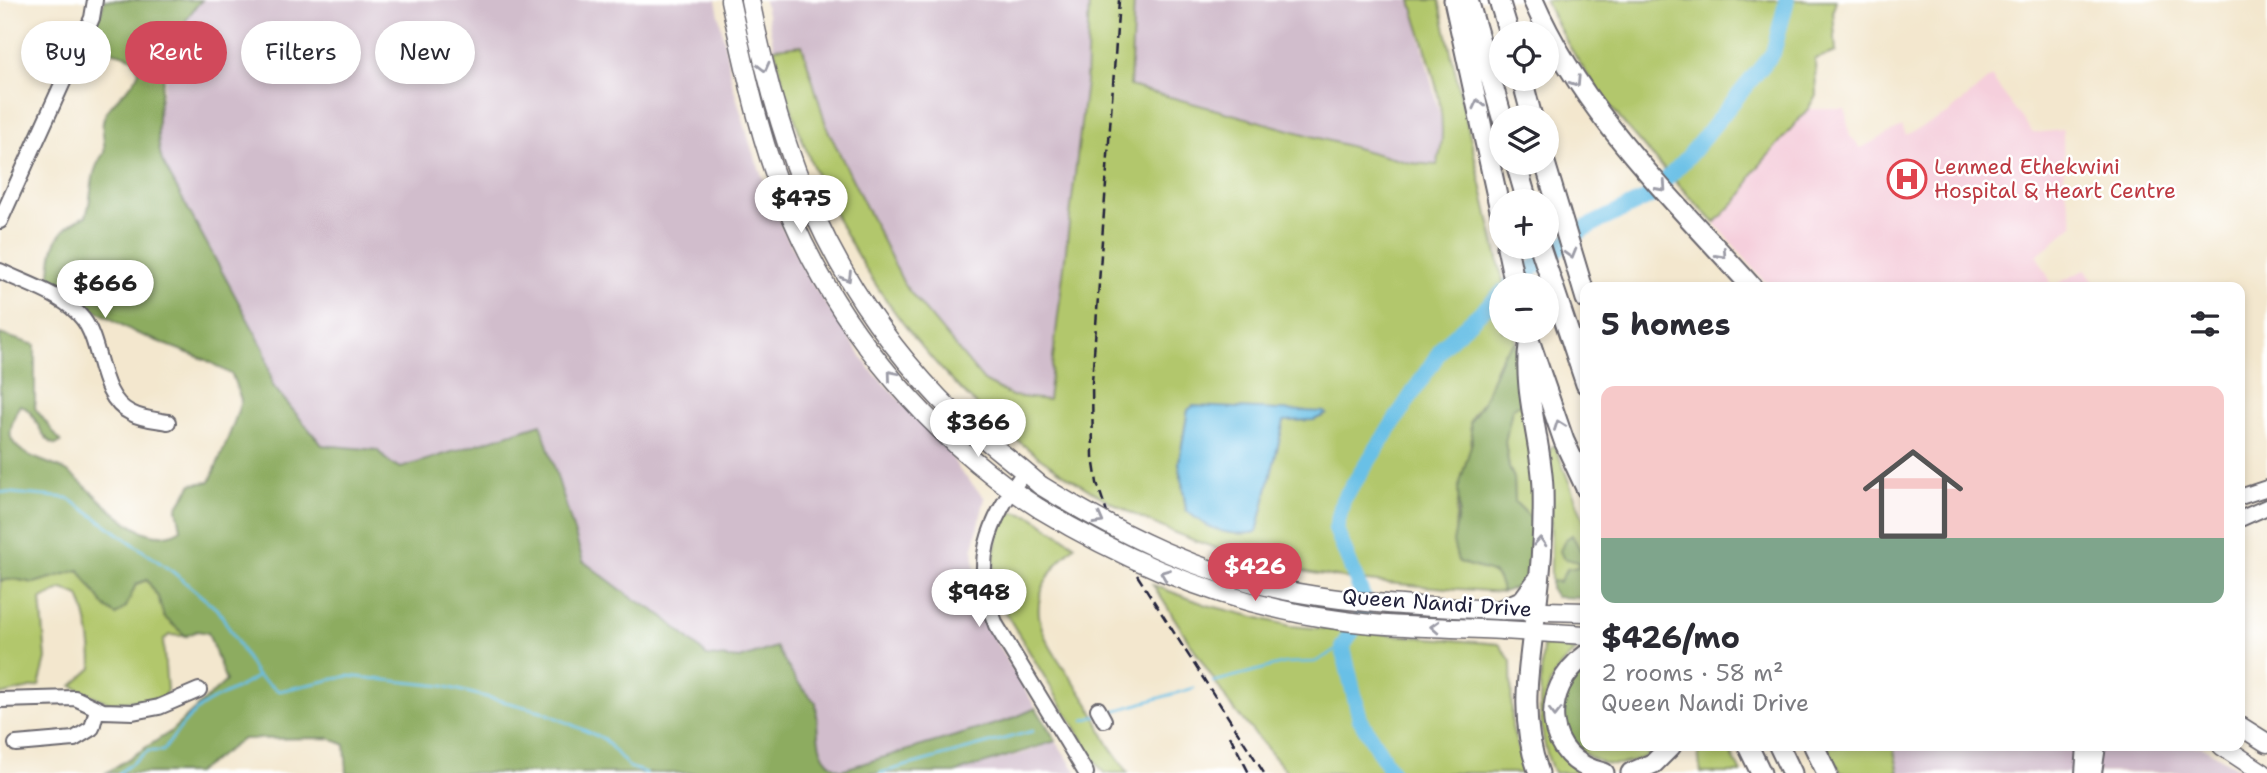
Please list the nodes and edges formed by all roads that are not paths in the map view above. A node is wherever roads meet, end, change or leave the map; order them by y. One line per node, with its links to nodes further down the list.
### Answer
1 (95, 0): 12 (street)
2 (730, 0): 24 (main road, Queen Nandi Drive, one-way to 2)
3 (750, 0): 21 (main road, Queen Nandi Drive, one-way to 21)
4 (1454, 0): 11 (highway, one-way to 4)
5 (1468, 0): 9 (highway)
6 (1499, 0): 8 (highway)
7 (1533, 0): 16 (highway, one-way to 16)
8 (1505, 21)
9 (1499, 105)
10 (1548, 175): 15 (highway, one-way to 15)
11 (1495, 189)
12 (0, 222)
13 (1544, 259): 19 (highway)
14 (0, 271): 20 (street)
15 (1581, 282)
16 (1747, 282)
17 (1527, 343): 28 (highway, one-way to 17)
18 (1530, 343): 22 (highway, one-way to 18)
19 (1580, 368)
20 (168, 422)
21 (1024, 472): 24 (street); 31 (main road, Queen Nandi Drive, one-way to 31, bridge)
22 (1580, 473)
23 (2267, 488): 25 (street)
24 (1011, 491): 31 (main road, Queen Nandi Drive, one-way to 24, bridge); 48 (street)
25 (2245, 495)
26 (2267, 508): 27 (street)
27 (2245, 517)
28 (1538, 579): 29 (highway); 31 (highway)
29 (1536, 610): 30 (main road, Queen Nandi Drive); 31 (main road, Queen Nandi Drive); 32 (highway)
30 (1580, 612)
31 (1502, 620): 32 (main road, Queen Nandi Drive)
32 (1532, 632): 33 (main road, Queen Nandi Drive); 49 (highway)
33 (1580, 635)
34 (1580, 659): 50 (highway, one-way to 50)
35 (199, 690): 37 (street)
36 (0, 700): 37 (street)
37 (97, 709): 40 (street)
38 (2245, 729): 39 (main road)
39 (2267, 743)
40 (16, 744)
41 (1666, 751): 51 (highway)
42 (1750, 751): 52 (highway)
43 (1781, 751): 53 (highway)
44 (1816, 751): 54 (highway)
45 (2085, 751): 55 (street)
46 (2097, 751): 56 (street)
47 (2230, 751): 57 (main road)
48 (1086, 773)
49 (1539, 773)
50 (1604, 773)
51 (1631, 773)
52 (1761, 773)
53 (1792, 773)
54 (1827, 773)
55 (2083, 773)
56 (2094, 773)
57 (2263, 773)

